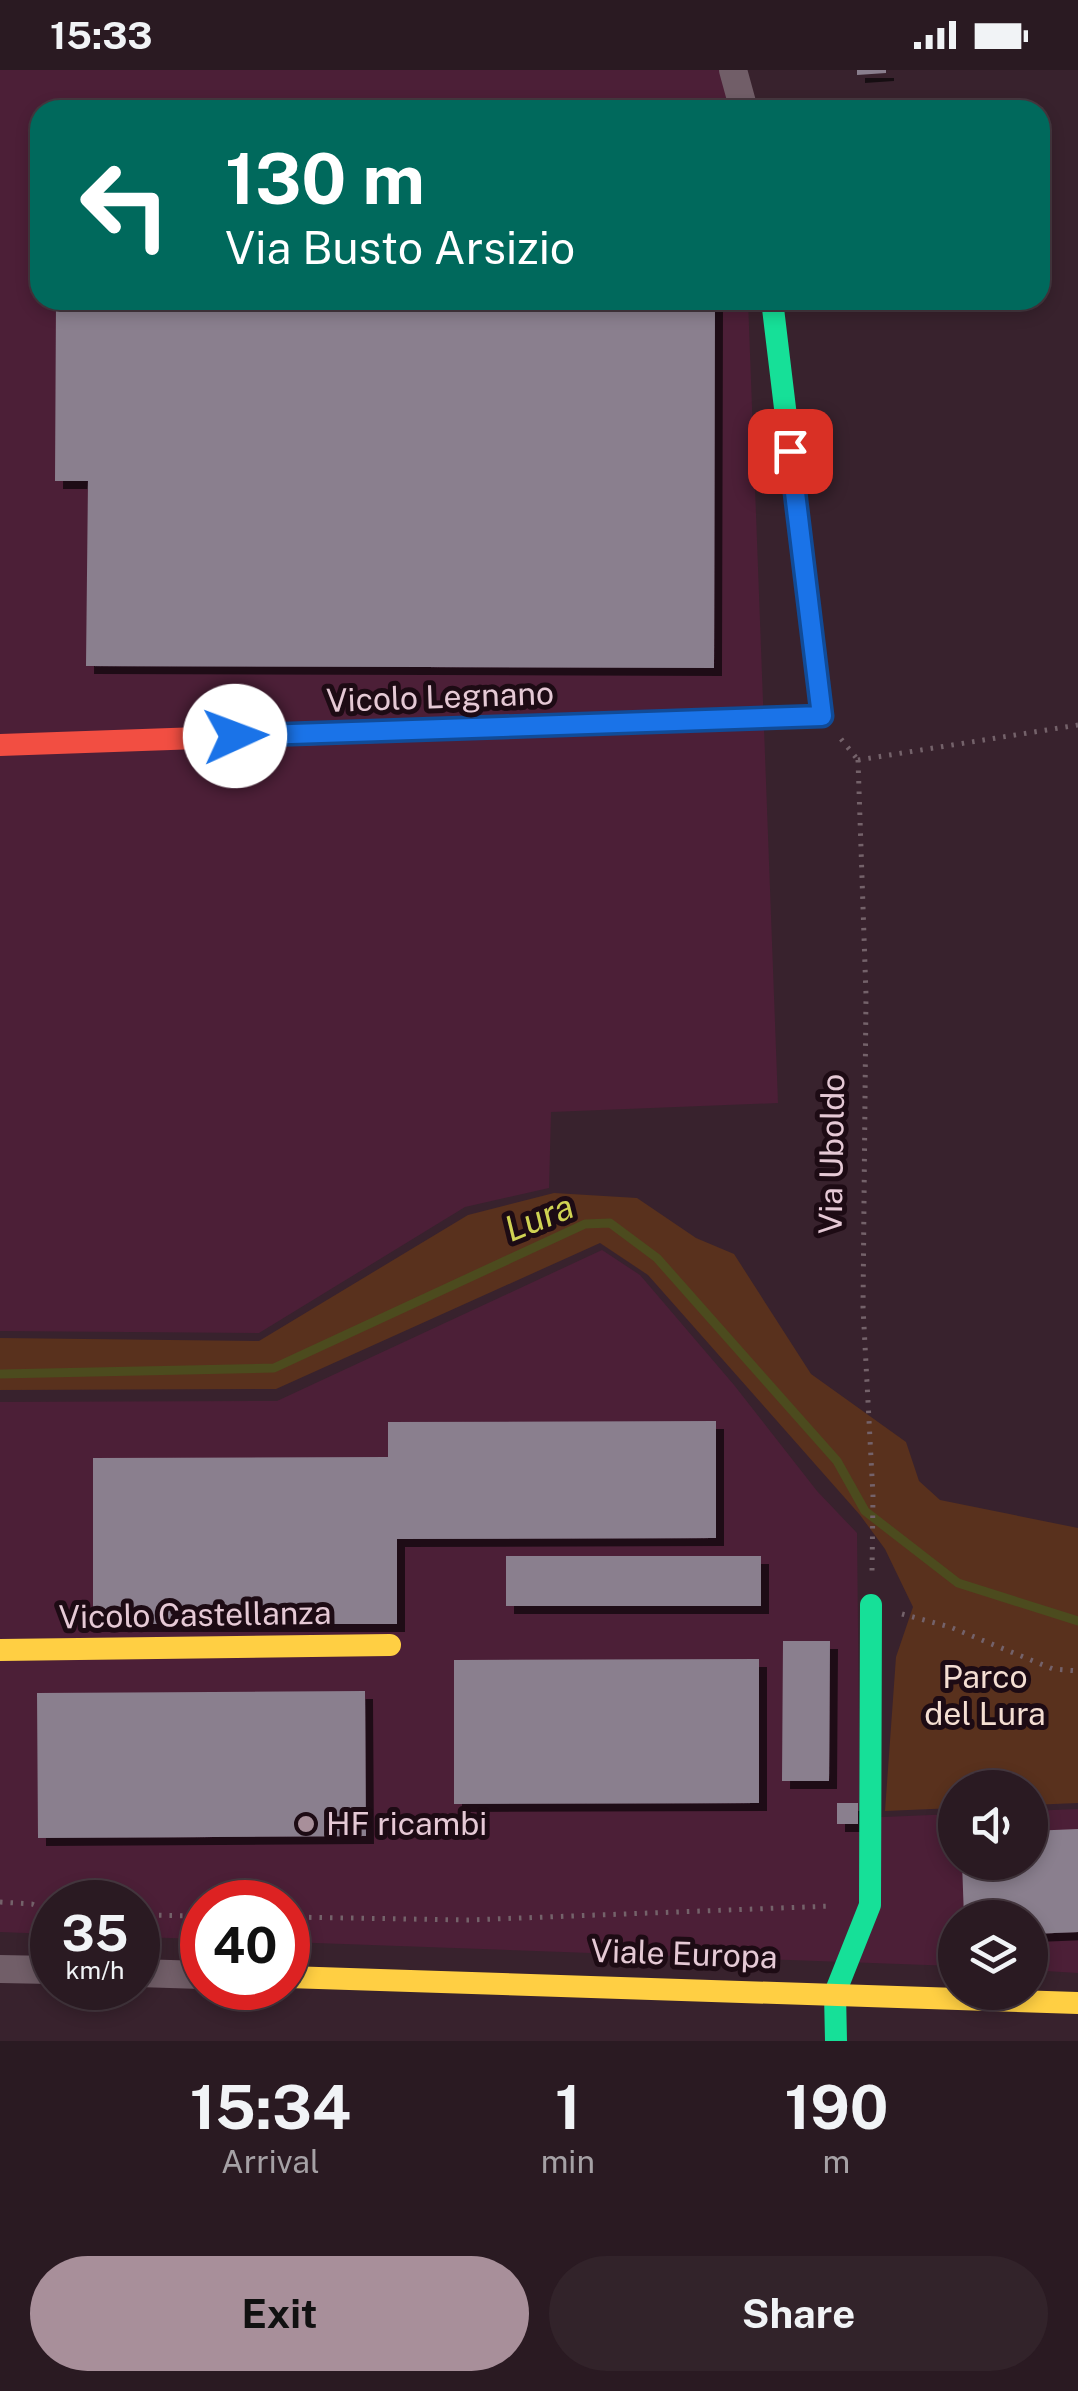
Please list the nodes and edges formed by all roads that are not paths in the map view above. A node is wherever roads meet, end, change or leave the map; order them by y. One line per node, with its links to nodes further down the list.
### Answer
1 (733, 70): 2 (street)
2 (741, 100)
3 (773, 310): 4 (street, Vicolo Legnano)
4 (0, 745)
5 (871, 1605): 11 (street)
6 (390, 1645): 7 (street, Vicolo Castellanza)
7 (0, 1650)
8 (0, 1969): 9 (street)
9 (30, 1970)
10 (310, 1978): 11 (street, Viale Europa)
11 (834, 1993): 12 (street, Viale Europa); 13 (street)
12 (1078, 2003)
13 (836, 2041)

